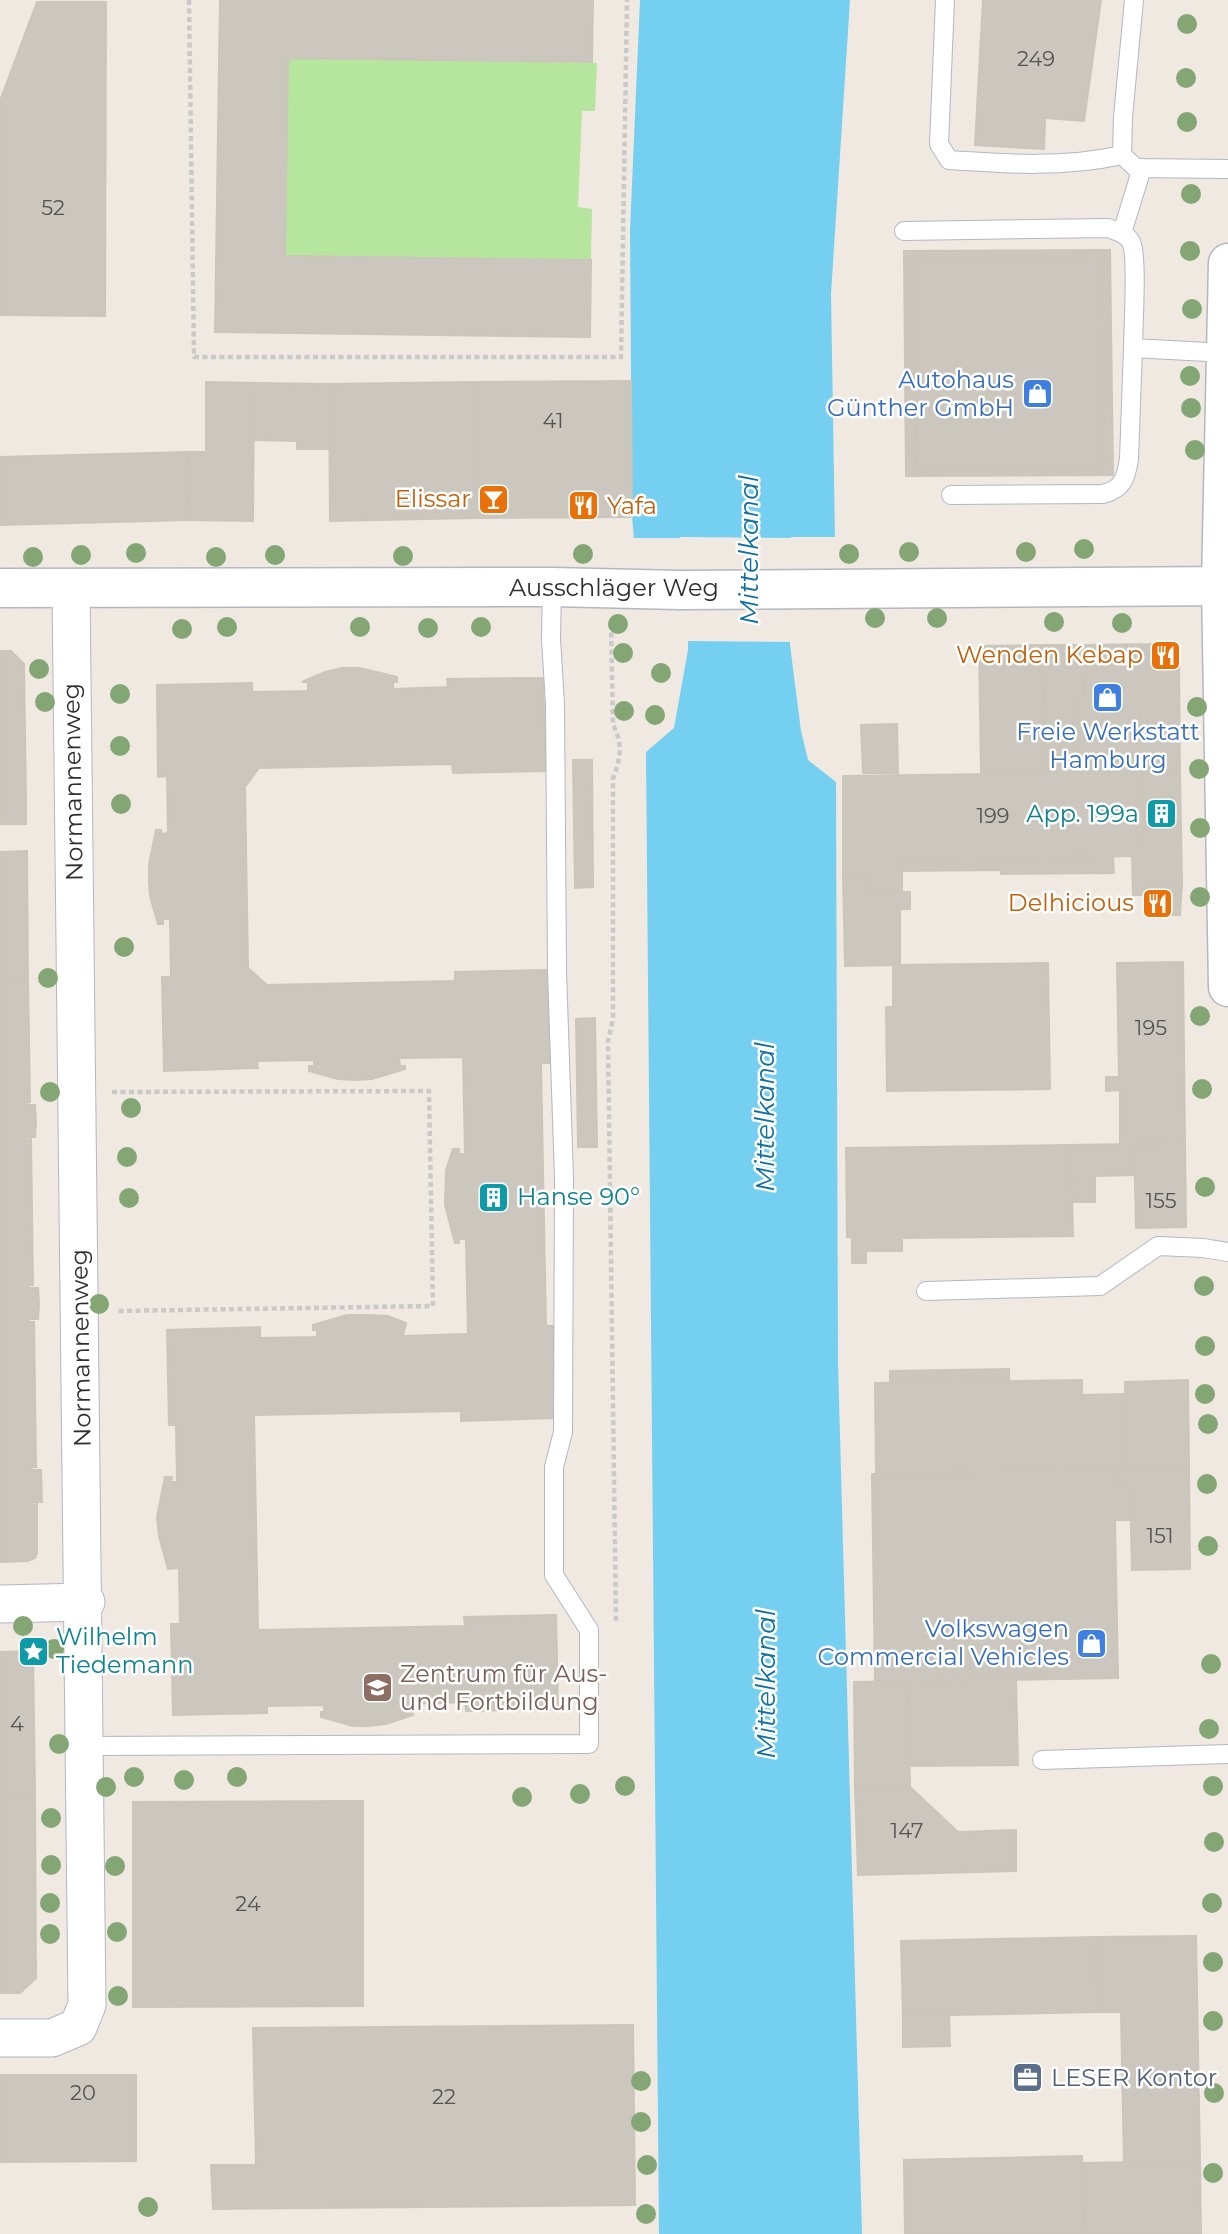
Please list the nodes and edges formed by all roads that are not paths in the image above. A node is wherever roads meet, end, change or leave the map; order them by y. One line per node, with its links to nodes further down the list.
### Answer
1 (945, 0): 3 (lane)
2 (1134, 0): 3 (lane)
3 (1122, 155): 4 (lane)
4 (1142, 168): 5 (lane); 7 (lane)
5 (1228, 169)
6 (904, 231): 7 (lane)
7 (1122, 233): 9 (lane)
8 (1228, 262): 10 (street)
9 (1133, 348): 10 (lane); 11 (lane)
10 (1226, 353): 12 (street)
11 (951, 495)
12 (1225, 585): 13 (street, Ausschläger Weg); 16 (street)
13 (552, 587): 15 (street, Ausschläger Weg); 21 (lane)
14 (0, 588): 15 (street, Ausschläger Weg)
15 (71, 588): 19 (street, Normannenweg)
16 (1228, 987)
17 (1228, 1252): 18 (lane)
18 (926, 1291)
19 (86, 1602): 20 (street); 21 (street, Normannenweg)
20 (0, 1604)
21 (86, 1746): 24 (street, Normannenweg)
22 (1228, 1754): 23 (lane)
23 (1042, 1760)
24 (0, 2038)

